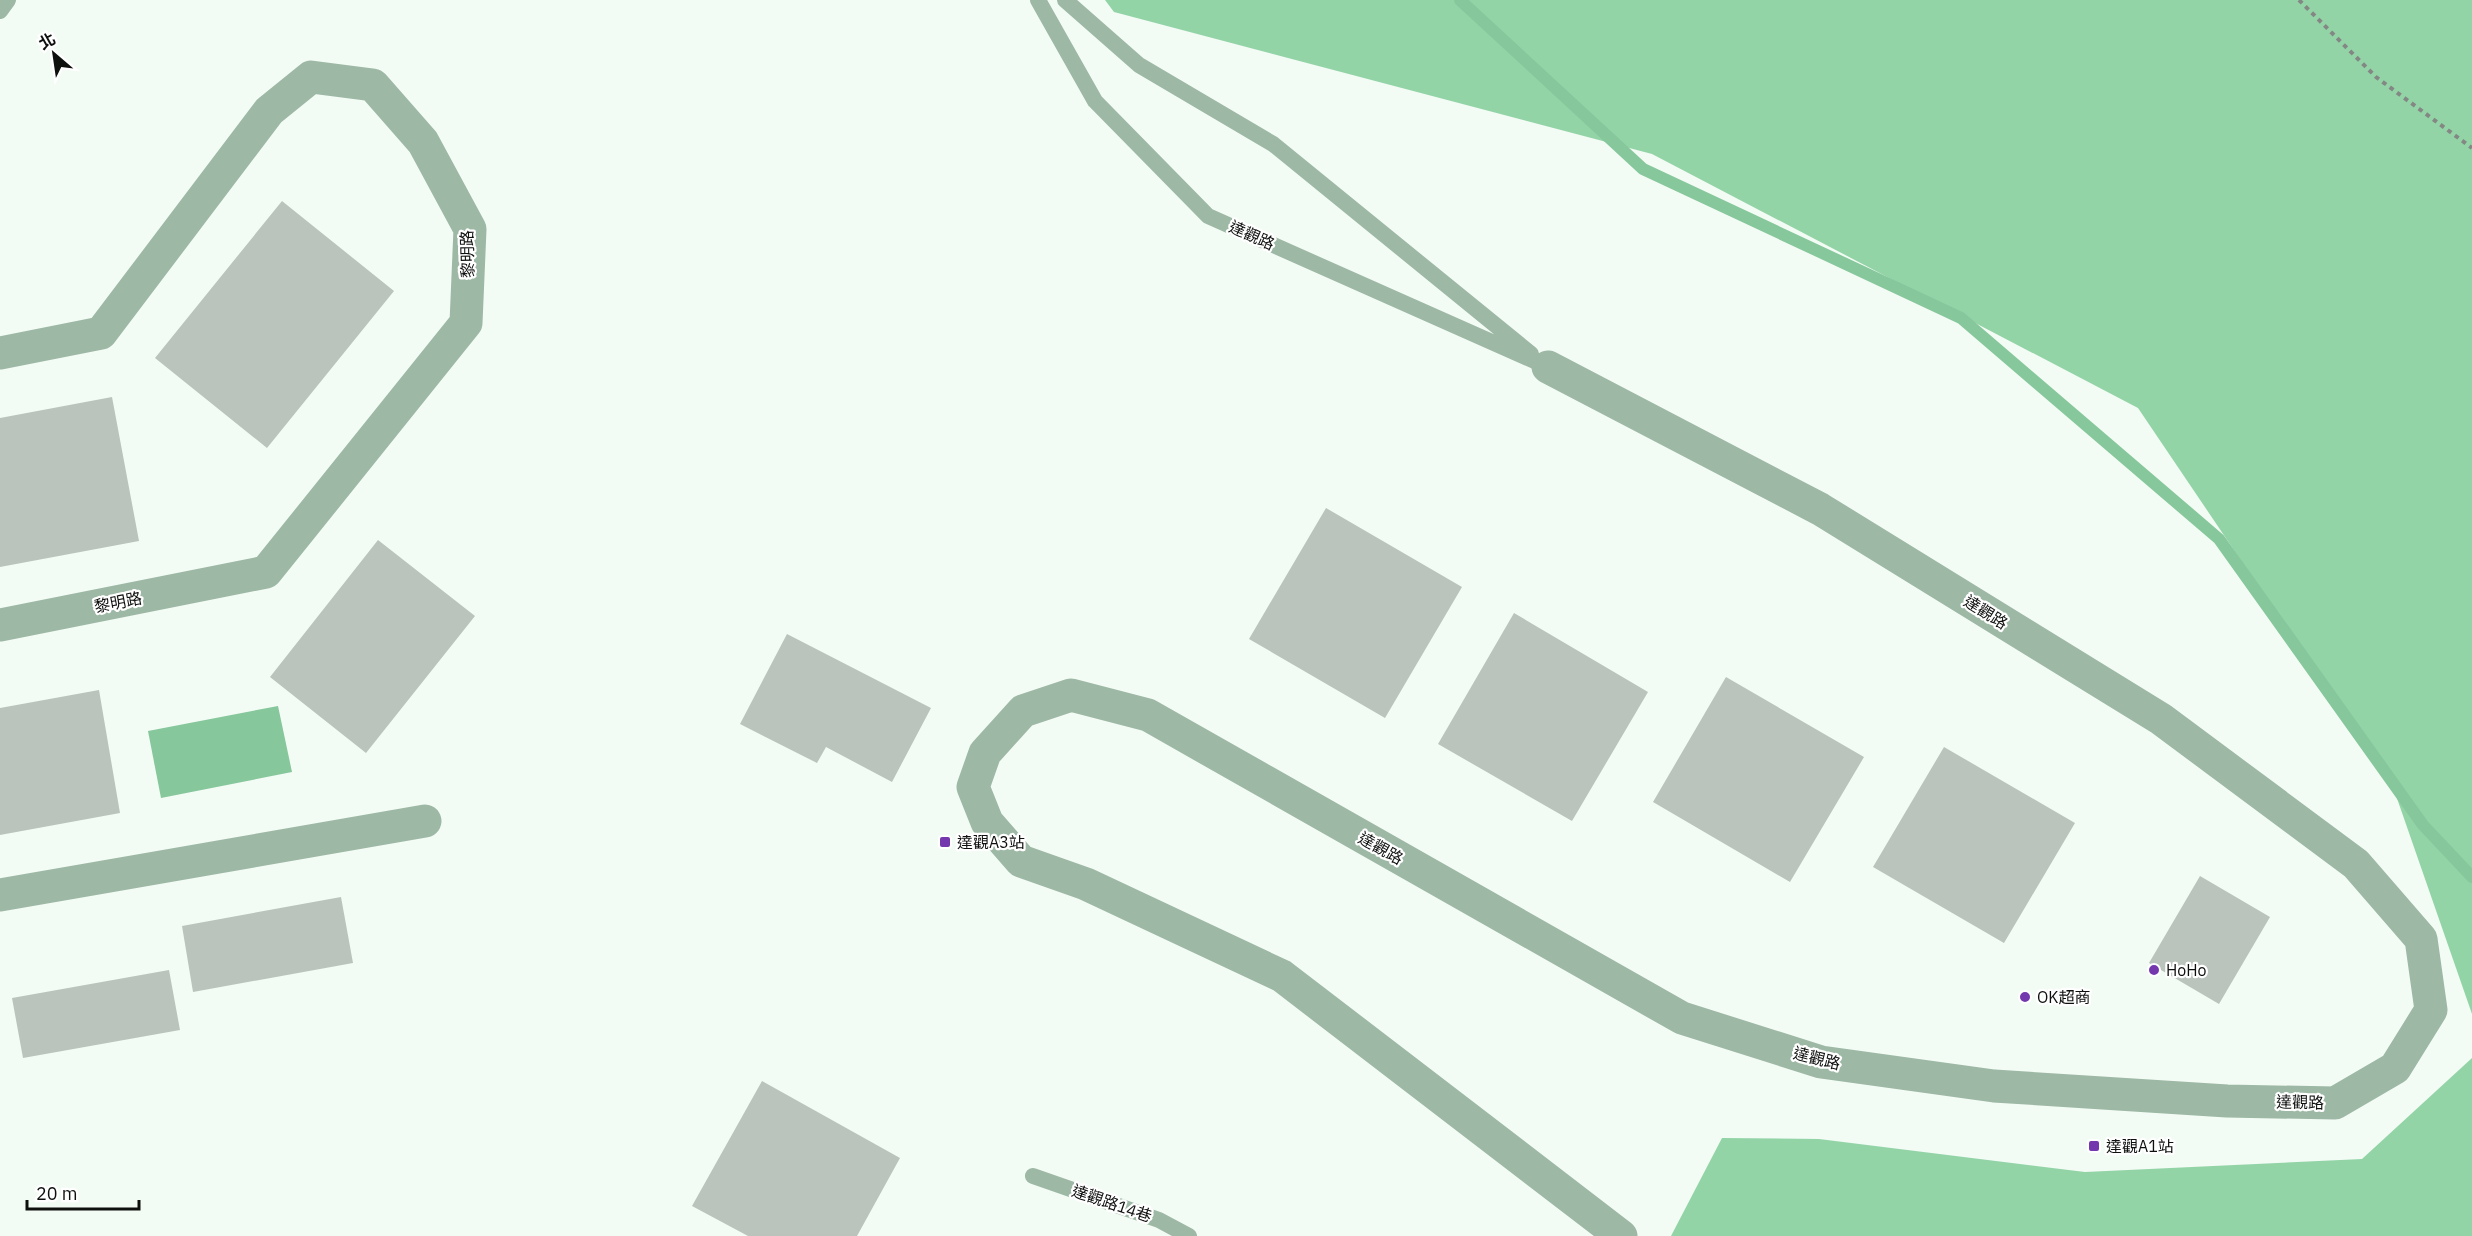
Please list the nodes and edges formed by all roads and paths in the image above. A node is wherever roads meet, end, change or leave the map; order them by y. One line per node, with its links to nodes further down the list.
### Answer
1 (8, 0): 5 (lane)
2 (1038, 0): 8 (lane, 達觀路)
3 (1065, 0): 8 (lane, 達觀路)
4 (2298, 0): 6 (path)
5 (0, 11)
6 (2472, 148)
7 (0, 353): 9 (street, 黎明路)
8 (1548, 367): 14 (street, 達觀路)
9 (0, 625)
10 (425, 820): 11 (street)
11 (0, 895)
12 (1032, 1176): 13 (lane, 達觀路14巷)
13 (1189, 1236)
14 (1622, 1236)

